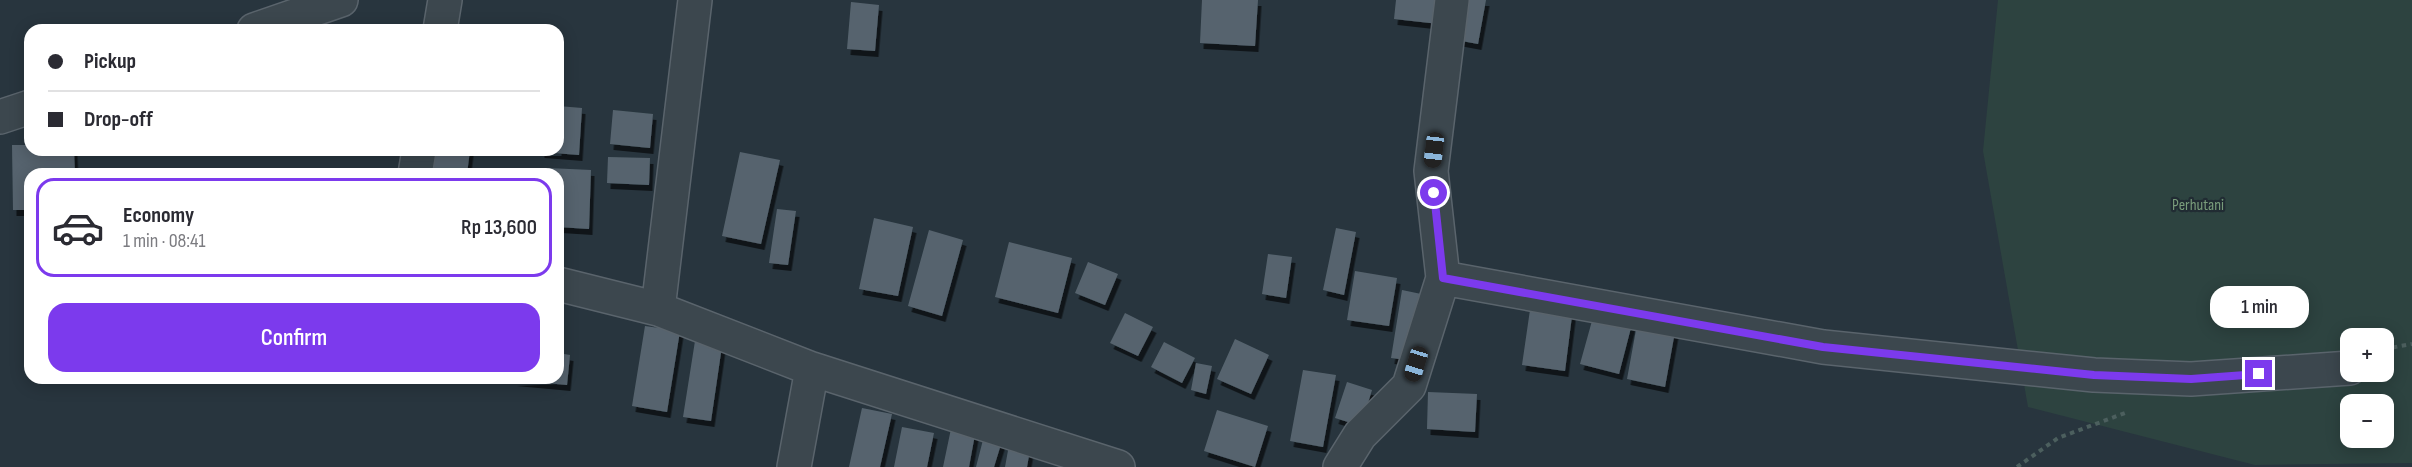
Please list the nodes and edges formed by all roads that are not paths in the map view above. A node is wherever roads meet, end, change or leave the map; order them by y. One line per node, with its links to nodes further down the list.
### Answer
1 (341, 0): 5 (street)
2 (446, 0): 6 (street)
3 (695, 0): 11 (street)
4 (1452, 0): 9 (street)
5 (271, 24)
6 (441, 24)
7 (24, 108): 8 (street)
8 (0, 117)
9 (1443, 278): 13 (street); 16 (street)
10 (564, 286): 11 (street)
11 (658, 309): 12 (street)
12 (812, 369): 14 (street); 15 (street)
13 (2340, 369)
14 (794, 467)
15 (1118, 467)
16 (1340, 467)

